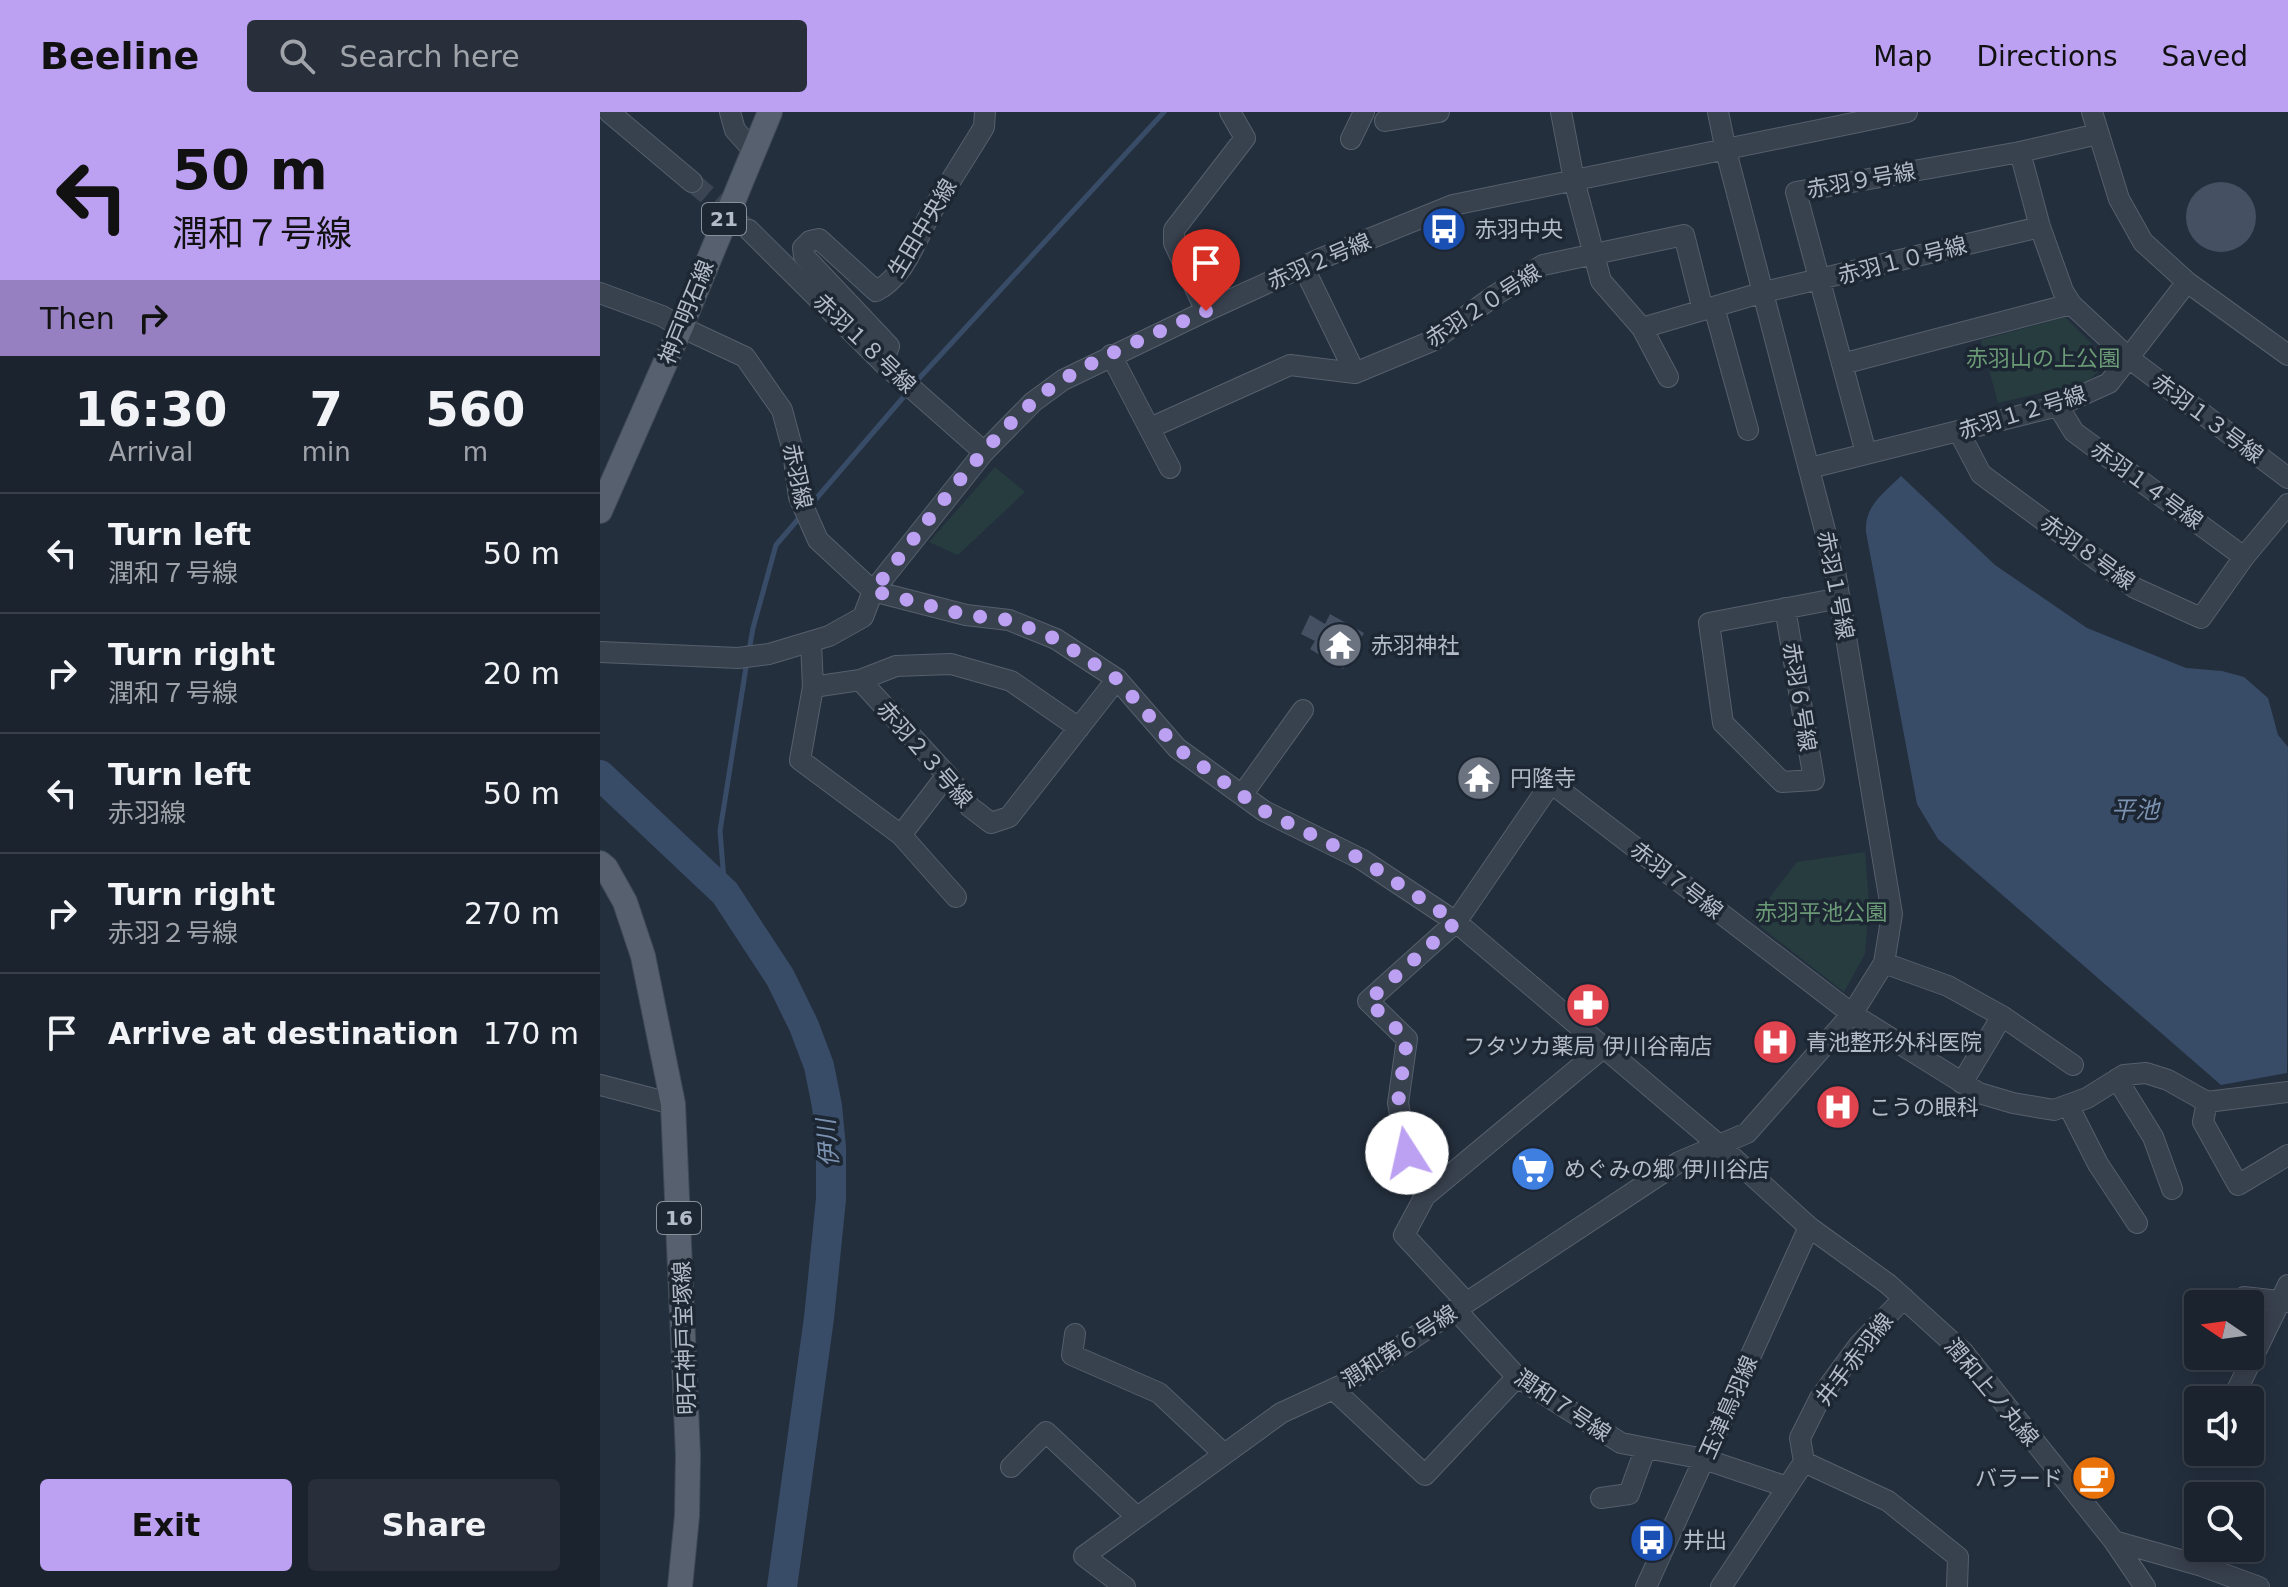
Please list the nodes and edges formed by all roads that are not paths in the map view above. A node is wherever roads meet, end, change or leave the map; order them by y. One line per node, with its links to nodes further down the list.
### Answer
1 (609, 112): 20 (street)
2 (730, 112): 16 (street)
3 (770, 112): 16 (main road, 神戸明石線 / 21)
4 (985, 112): 37 (street, 生田中央線)
5 (1230, 112): 31 (street)
6 (1364, 112): 15 (street)
7 (1439, 112): 13 (street)
8 (1561, 112): 19 (street)
9 (1718, 112): 17 (street, 赤羽１号線)
10 (1907, 112): 12 (street)
11 (2092, 112): 14 (street)
12 (1844, 118): 17 (street)
13 (1385, 121)
14 (2098, 134): 18 (street, 赤羽９号線); 26 (street)
15 (1351, 139)
16 (753, 150): 32 (main road, 神戸明石線 / 21)
17 (1726, 151): 19 (street, 赤羽２号線); 27 (street, 赤羽１号線)
18 (2020, 152): 21 (street, 赤羽１３号線); 25 (street, 赤羽９号線)
19 (1574, 180): 23 (street); 24 (street, 赤羽２号線)
20 (692, 182)
21 (2040, 227): 25 (street, 赤羽１０号線); 29 (street, 赤羽１３号線)
22 (749, 230): 37 (street, 赤羽１８号線)
23 (1593, 253): 30 (street, 赤羽２０号線); 33 (street); 39 (street, 赤羽２０号線)
24 (1303, 266): 31 (street, 赤羽２号線); 39 (street)
25 (1820, 280): 27 (street, 赤羽１０号線); 38 (street, 赤羽９号線)
26 (2187, 282): 35 (street); 36 (street, 赤羽１２号線)
27 (1764, 292): 30 (street, 赤羽１０号線); 48 (street, 赤羽１号線)
28 (600, 293): 32 (street, 赤羽線)
29 (2071, 304): 36 (street, 赤羽１３号線); 38 (street)
30 (1709, 308): 33 (street, 赤羽１０号線); 43 (street)
31 (1206, 311): 34 (street, 赤羽２号線)
32 (681, 327): 51 (main road, 神戸明石線 / 21); 53 (street, 赤羽線)
33 (1642, 328): 40 (street)
34 (1111, 355): 42 (street); 45 (street, 赤羽２号線)
35 (2288, 355)
36 (2130, 359): 41 (street, 赤羽１２号線); 49 (street, 赤羽１３号線)
37 (883, 363): 45 (street, 赤羽１８号線)
38 (1842, 364): 46 (street, 赤羽９号線)
39 (1355, 373): 42 (street, 赤羽２０号線)
40 (1668, 377)
41 (2058, 406): 44 (street, 赤羽１２号線); 52 (street, 赤羽１４号線)
42 (1150, 428): 47 (street)
43 (1748, 430)
44 (1959, 432): 46 (street, 赤羽１２号線); 52 (street, 赤羽８号線)
45 (984, 452): 53 (street, 赤羽２号線)
46 (1866, 453): 48 (street, 赤羽１２号線)
47 (1170, 468)
48 (1810, 468): 54 (street, 赤羽１号線)
49 (2288, 478)
50 (2288, 504): 52 (street, 赤羽８号線)
51 (600, 511)
52 (2244, 557)
53 (873, 591): 56 (street); 58 (street, 赤羽線)
54 (1840, 598): 55 (street, 赤羽６号線); 69 (street, 赤羽１号線)
55 (1785, 608): 55 (street, 赤羽６号線)
56 (811, 643): 57 (street); 60 (street)
57 (600, 652)
58 (1117, 679): 62 (street, 赤羽２３号線); 64 (street, 赤羽線)
59 (860, 680): 60 (street); 62 (street); 63 (street, 赤羽２３号線)
60 (813, 687): 65 (street)
61 (1303, 710): 64 (street)
62 (1079, 728): 63 (street, 赤羽２３号線)
63 (947, 775): 65 (street)
64 (1242, 795): 68 (street, 赤羽線)
65 (901, 835): 67 (street)
66 (600, 863): 79 (main road, 明石神戸宝塚線 / 16)
67 (956, 897)
68 (1456, 922): 70 (street, 赤羽７号線); 72 (street, 赤羽線); 84 (street)
69 (1884, 963): 70 (street, 赤羽１号線); 71 (street)
70 (1852, 1014): 75 (street, 赤羽７号線); 81 (street, 赤羽１号線)
71 (2002, 1016): 73 (street); 75 (street)
72 (1604, 1047): 81 (street, 潤和上ノ丸線); 84 (street)
73 (2073, 1065)
74 (2117, 1079): 78 (street); 80 (street); 83 (street)
75 (1962, 1083): 80 (street, 赤羽７号線)
76 (600, 1085): 79 (street)
77 (2288, 1092): 78 (street)
78 (2207, 1102): 82 (street)
79 (673, 1104): 104 (main road, 明石神戸宝塚線 / 16)
80 (2068, 1105): 85 (street)
81 (1720, 1146): 86 (street, 潤和上ノ丸線); 90 (street, 潤和第６号線)
82 (2288, 1155)
83 (2172, 1189)
84 (1425, 1196): 90 (street, 潤和７号線)
85 (2137, 1223)
86 (1809, 1227): 89 (street, 潤和上ノ丸線); 97 (street, 玉津鳥羽線)
87 (2286, 1296): 88 (street); 93 (street)
88 (2264, 1297)
89 (1904, 1298): 98 (street, 井手赤羽線); 103 (street, 潤和上ノ丸線)
90 (1460, 1306): 92 (street, 潤和７号線); 94 (street, 潤和第６号線)
91 (1075, 1334): 96 (street)
92 (1517, 1377): 94 (street); 95 (street, 潤和７号線)
93 (2239, 1386)
94 (1333, 1389): 96 (street, 潤和第６号線)
95 (1645, 1450): 97 (street, 潤和７号線); 101 (street)
96 (1224, 1454): 102 (street, 潤和第６号線)
97 (1704, 1459): 100 (street, 潤和７号線); 106 (street, 玉津鳥羽線)
98 (1804, 1462): 100 (street, 井手赤羽線); 108 (street)
99 (1011, 1467): 102 (street)
100 (1787, 1487): 107 (street, 井手赤羽線)
101 (1601, 1498)
102 (1137, 1517): 105 (street, 潤和第６号線)
103 (2114, 1541): 109 (street, 潤和上ノ丸線); 110 (street)
104 (680, 1587)
105 (1125, 1587)
106 (1646, 1587)
107 (1721, 1587)
108 (1957, 1587)
109 (2145, 1587)
110 (2259, 1587)

